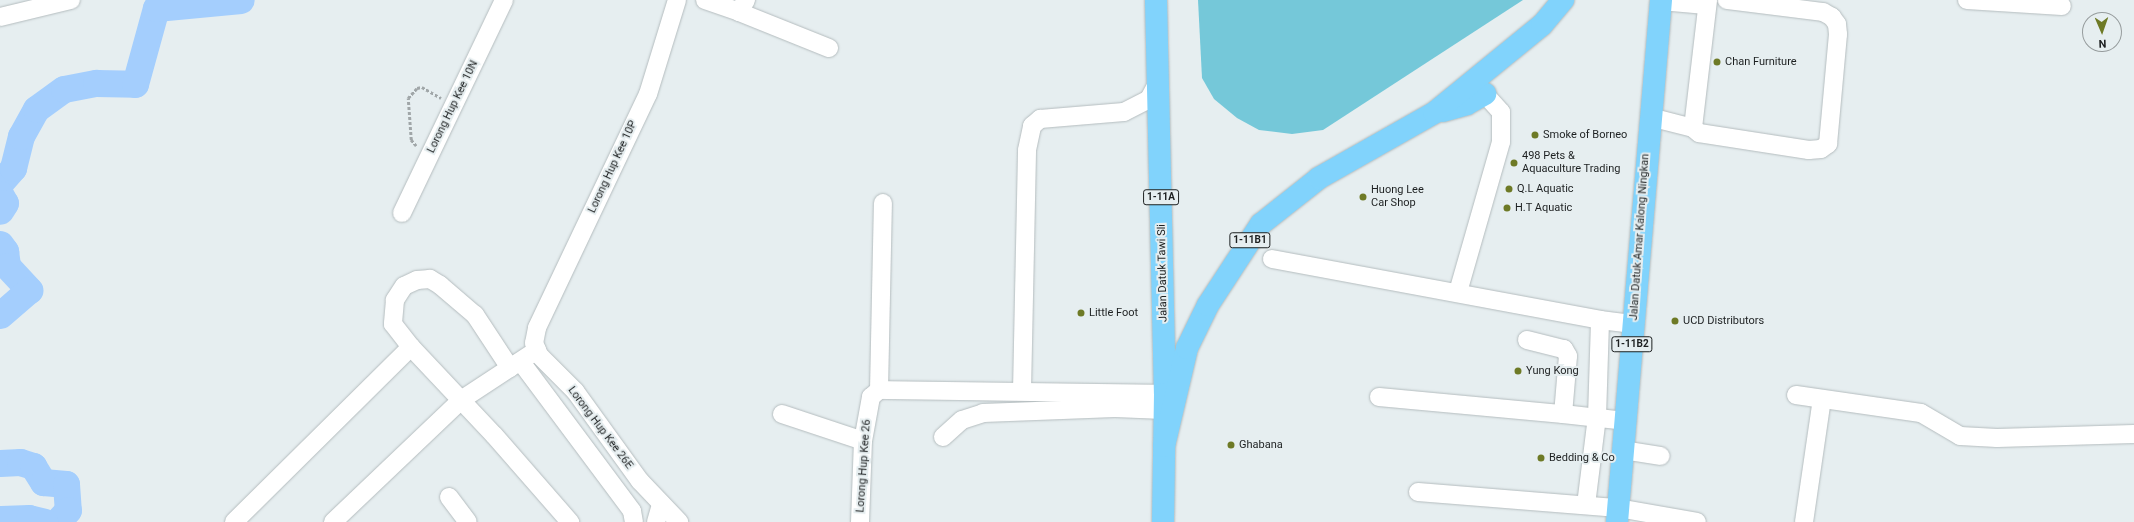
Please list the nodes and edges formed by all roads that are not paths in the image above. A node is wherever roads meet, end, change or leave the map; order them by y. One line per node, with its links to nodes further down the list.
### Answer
1 (71, 0): 13 (street)
2 (504, 0): 21 (street, Lorong Hup Kee 10N)
3 (677, 0): 28 (street, Lorong Hup Kee 10P)
4 (705, 0): 11 (street)
5 (1156, 0): 15 (highway, Jalan Datuk Tawi Sli / 1-11A)
6 (1563, 0): 17 (highway, 1-11B1)
7 (1728, 0): 19 (street)
8 (1967, 0): 12 (street)
9 (1661, 1): 10 (street); 18 (highway, Jalan Datuk Amar Kalong Ningkan / 1-11B2)
10 (1707, 2): 19 (street)
11 (743, 6): 14 (street)
12 (2062, 6)
13 (0, 17)
14 (829, 48)
15 (1159, 80): 31 (street); 36 (highway, Jalan Datuk Tawi Sli / 1-11A)
16 (1485, 94): 17 (highway); 23 (street)
17 (1434, 113): 44 (highway, 1-11B1)
18 (1650, 117): 19 (street); 25 (highway, Jalan Datuk Amar Kalong Ningkan / 1-11B2)
19 (1692, 128)
20 (883, 203): 30 (street)
21 (402, 213)
22 (1272, 258): 23 (street)
23 (1458, 292): 24 (street)
24 (1600, 320): 25 (street); 39 (street)
25 (1634, 324): 40 (highway, Jalan Datuk Amar Kalong Ningkan / 1-11B2)
26 (1527, 340): 38 (street)
27 (411, 347): 29 (street); 35 (street); 54 (street)
28 (537, 350): 29 (street); 47 (street, Lorong Hup Kee 26E)
29 (515, 365): 35 (street); 49 (street)
30 (879, 390): 31 (street); 43 (street, Lorong Hup Kee 26)
31 (1022, 391): 36 (street)
32 (1796, 395): 34 (street)
33 (1379, 397): 38 (street)
34 (1822, 398): 41 (street); 64 (street)
35 (461, 400): 55 (street); 57 (street)
36 (1164, 402): 42 (street); 44 (highway, Jalan Datuk Tawi Sli / 1-11A)
37 (782, 414): 43 (street)
38 (1563, 414): 39 (street)
39 (1597, 417): 40 (street); 52 (street)
40 (1625, 421): 45 (highway, Jalan Datuk Amar Kalong Ningkan / 1-11B2)
41 (2134, 434)
42 (943, 437)
43 (864, 441): 61 (street, Lorong Hup Kee 26)
44 (1164, 446): 62 (highway, Jalan Datuk Tawi Sli / 1-11A)
45 (1623, 450): 46 (street); 53 (highway, Jalan Datuk Amar Kalong Ningkan / 1-11B2)
46 (1661, 456)
47 (640, 481): 49 (street); 51 (street, Lorong Hup Kee 26E)
48 (1418, 492): 52 (street)
49 (622, 496): 58 (street)
50 (449, 497): 56 (street)
51 (662, 504): 59 (street); 60 (street, Lorong Hup Kee 26E)
52 (1586, 506): 53 (street)
53 (1618, 515): 63 (street)
54 (234, 522)
55 (333, 522)
56 (468, 522)
57 (570, 522)
58 (634, 522)
59 (656, 522)
60 (679, 522)
61 (860, 522)
62 (1163, 522)
63 (1697, 522)
64 (1804, 522)

